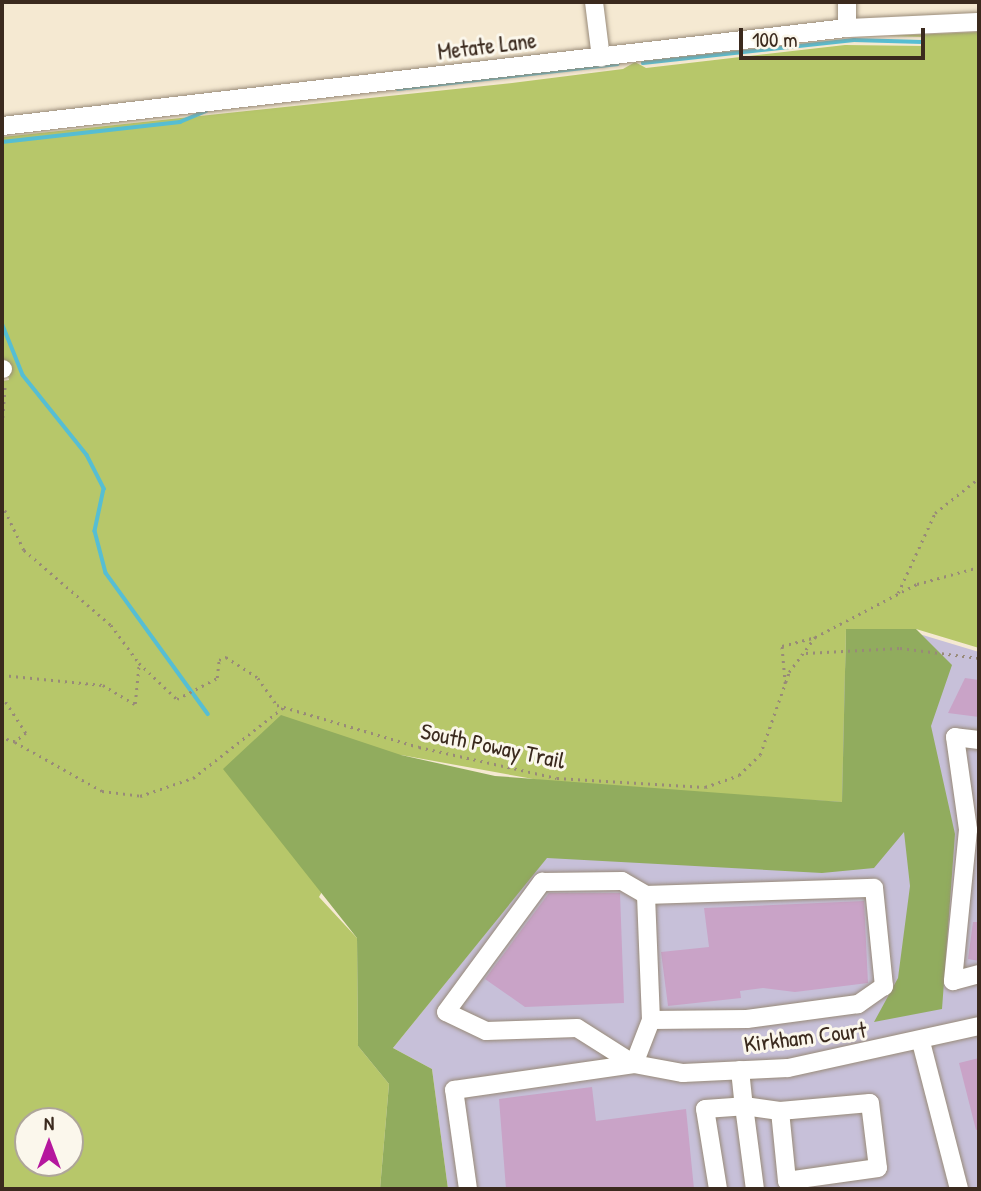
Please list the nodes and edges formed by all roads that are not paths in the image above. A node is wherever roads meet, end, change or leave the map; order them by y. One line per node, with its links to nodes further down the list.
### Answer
1 (594, 2): 5 (street)
2 (847, 2): 4 (street)
3 (979, 22): 4 (street, Metate Lane)
4 (847, 29): 5 (street, Metate Lane)
5 (601, 58): 6 (street, Metate Lane)
6 (2, 126)
7 (979, 740): 8 (street)
8 (961, 894): 10 (street); 11 (street)
9 (646, 895): 12 (street); 12 (street); 15 (street)
10 (979, 896)
11 (979, 974)
12 (651, 1020): 15 (street)
13 (979, 1026): 14 (street, Kirkham Court)
14 (921, 1042): 16 (street, Kirkham Court); 22 (street)
15 (634, 1064): 16 (street, Kirkham Court); 19 (street)
16 (740, 1070): 17 (street)
17 (744, 1105): 18 (street); 20 (street); 21 (street)
18 (780, 1111): 18 (street)
19 (468, 1189)
20 (718, 1189)
21 (755, 1189)
22 (959, 1189)

